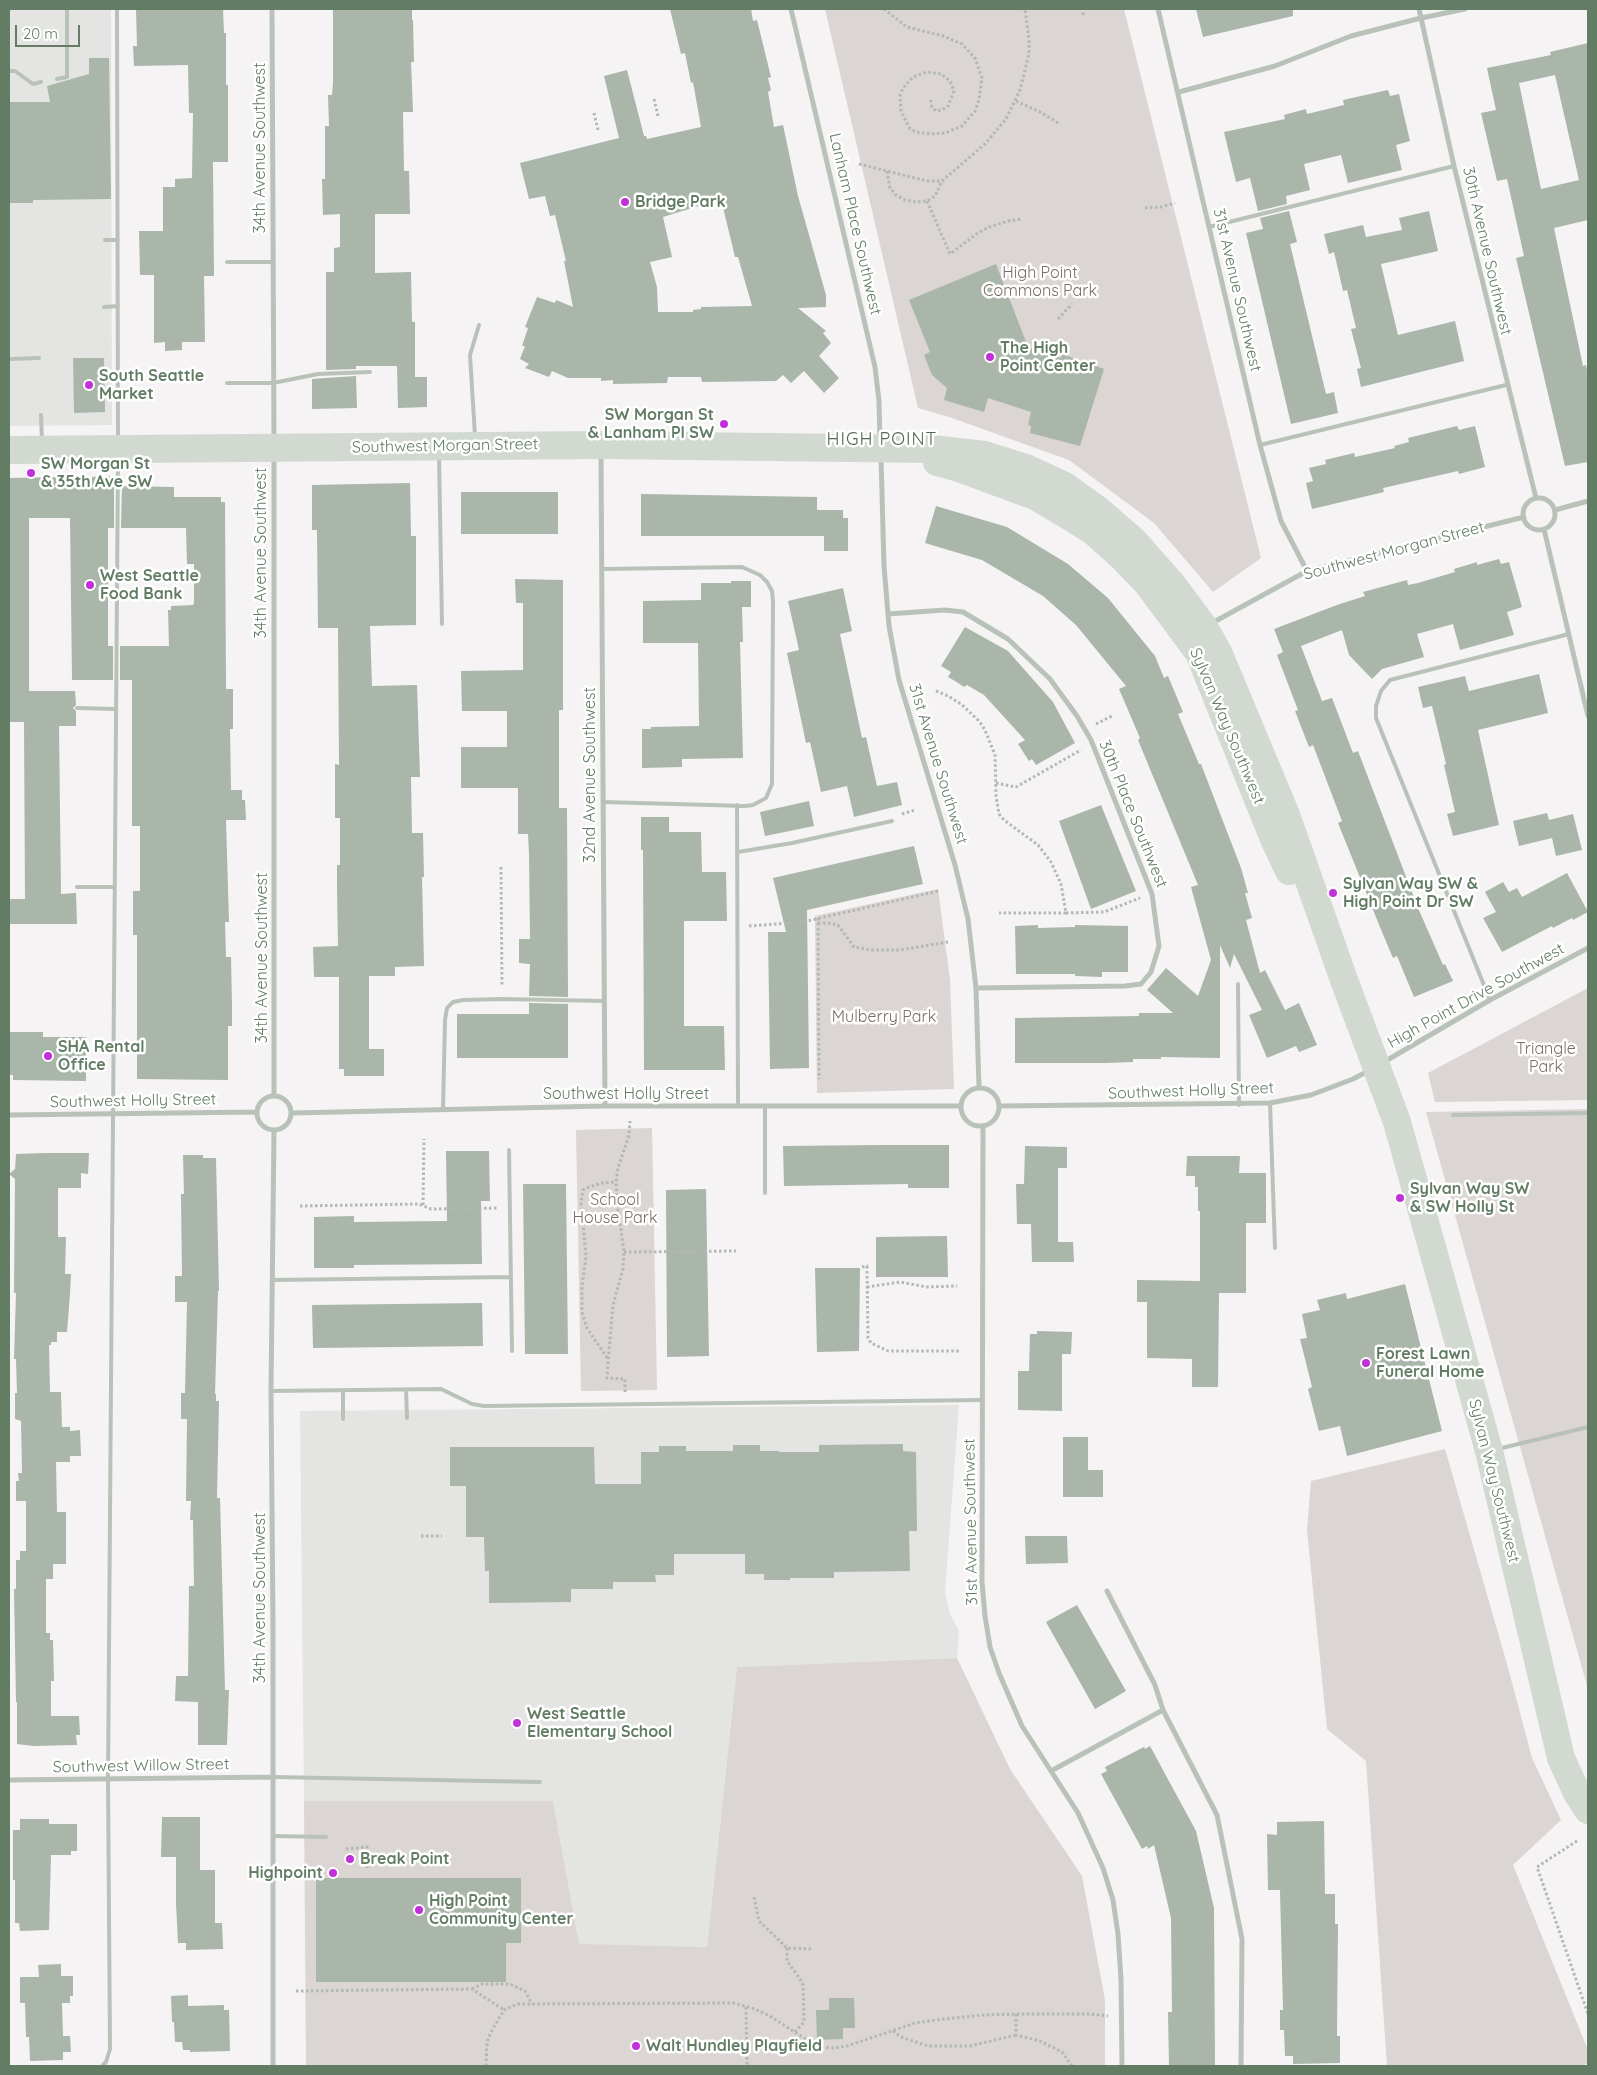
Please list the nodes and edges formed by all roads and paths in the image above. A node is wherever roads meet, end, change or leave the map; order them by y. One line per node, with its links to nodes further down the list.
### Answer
1 (67, 9): 14 (lane)
2 (116, 9): 34 (lane)
3 (272, 9): 36 (street, 34th Avenue Southwest)
4 (791, 9): 53 (street, Lanham Place Southwest)
5 (884, 9): 17 (path)
6 (1025, 9): 19 (path)
7 (1083, 9): 11 (path)
8 (1158, 9): 16 (street, 31st Avenue Southwest)
9 (1419, 9): 12 (street, 30th Avenue Southwest)
10 (1465, 9): 12 (street)
11 (1083, 15)
12 (1421, 18): 16 (street); 25 (street, 30th Avenue Southwest)
13 (9, 71): 15 (lane)
14 (56, 79)
15 (41, 82)
16 (1179, 92): 32 (street, 31st Avenue Southwest)
17 (930, 98)
18 (654, 99): 21 (path)
19 (1016, 101): 22 (path); 27 (path)
20 (594, 112): 23 (path)
21 (658, 116)
22 (1058, 123)
23 (598, 130)
24 (859, 164): 26 (path)
25 (1454, 166): 32 (lane); 47 (street, 30th Avenue Southwest)
26 (887, 171): 27 (path); 28 (path)
27 (942, 181): 28 (path)
28 (927, 201): 31 (path)
29 (1175, 203): 30 (path)
30 (1145, 208)
31 (1022, 219)
32 (1209, 227): 50 (street, 31st Avenue Southwest)
33 (104, 240): 34 (lane)
34 (118, 240): 38 (lane)
35 (227, 262): 36 (lane)
36 (273, 262): 46 (street, 34th Avenue Southwest)
37 (1072, 304): 40 (path)
38 (118, 306): 39 (lane); 57 (lane)
39 (104, 307)
40 (1058, 319)
41 (479, 325): 52 (lane)
42 (40, 358): 43 (lane)
43 (9, 359)
44 (370, 372): 46 (lane)
45 (227, 382): 46 (lane)
46 (273, 383): 54 (street, 34th Avenue Southwest)
47 (1506, 385): 50 (lane); 58 (street, 30th Avenue Southwest)
48 (41, 415): 56 (lane)
49 (601, 445): 52 (street, Southwest Morgan Street); 53 (street, Southwest Morgan Street); 63 (street, 32nd Avenue Southwest)
50 (1260, 445): 64 (street, 31st Avenue Southwest)
51 (439, 446): 52 (street, Southwest Morgan Street); 54 (street, Southwest Morgan Street); 66 (lane)
52 (476, 446)
53 (881, 447): 65 (street, 31st Avenue Southwest); 67 (street, Sylvan Way Southwest)
54 (274, 448): 57 (street, Southwest Morgan Street); 103 (street, 34th Avenue Southwest)
55 (9, 450): 56 (street, Southwest Morgan Street)
56 (42, 450): 57 (street, Southwest Morgan Street)
57 (118, 450): 71 (lane)
58 (1536, 498): 60 (street); 61 (street)
59 (1588, 501): 60 (street)
60 (1555, 510): 62 (street)
61 (1524, 517): 62 (street); 64 (street, Southwest Morgan Street)
62 (1544, 529): 68 (street)
63 (602, 568): 77 (street, 32nd Avenue Southwest); 78 (lane)
64 (1307, 571): 67 (street, Southwest Morgan Street)
65 (888, 614): 96 (street, 31st Avenue Southwest); 96 (street, 30th Place Southwest)
66 (442, 624)
67 (1196, 631): 100 (street, Sylvan Way Southwest)
68 (1570, 634): 73 (street); 98 (lane)
69 (936, 691): 76 (path)
70 (77, 708): 71 (lane)
71 (116, 709): 85 (lane)
72 (1114, 715): 74 (path)
73 (1588, 716)
74 (1093, 726)
75 (1084, 749): 76 (path)
76 (996, 782): 89 (path)
77 (603, 802): 78 (lane); 99 (street, 32nd Avenue Southwest)
78 (737, 805): 82 (lane)
79 (915, 810): 80 (path)
80 (899, 815)
81 (892, 821): 82 (lane)
82 (738, 852): 107 (lane)
83 (501, 867): 97 (path)
84 (77, 887): 85 (lane)
85 (114, 887): 115 (lane)
86 (938, 891): 90 (path)
87 (1144, 896): 89 (path)
88 (999, 913): 89 (path)
89 (1066, 913)
90 (818, 918): 91 (path); 92 (path)
91 (818, 923): 93 (path); 101 (path)
92 (746, 926)
93 (948, 942)
94 (1588, 948): 98 (street, High Point Drive Southwest)
95 (1238, 984): 105 (lane)
96 (976, 988): 102 (street, 31st Avenue Southwest)
97 (502, 999): 99 (lane); 111 (lane)
98 (1490, 1000): 100 (street, High Point Drive Southwest)
99 (604, 1001): 106 (street, 32nd Avenue Southwest)
100 (1376, 1066): 104 (street, Southwest Holly Street); 147 (street, Sylvan Way Southwest)
101 (819, 1079)
102 (979, 1088): 109 (street); 110 (street)
103 (274, 1096): 112 (street); 113 (street)
104 (1270, 1103): 105 (street, Southwest Holly Street); 128 (lane)
105 (1240, 1105): 110 (street, Southwest Holly Street)
106 (605, 1106): 107 (street, Southwest Holly Street); 111 (street, Southwest Holly Street)
107 (738, 1106): 108 (street, Southwest Holly Street)
108 (765, 1106): 109 (street, Southwest Holly Street); 124 (lane)
109 (961, 1106): 119 (street)
110 (999, 1106): 119 (street)
111 (443, 1109): 113 (street, Southwest Holly Street)
112 (257, 1112): 115 (street, Southwest Holly Street); 120 (street)
113 (292, 1113): 120 (street)
114 (1588, 1113): 117 (lane)
115 (112, 1114): 116 (street, Southwest Holly Street); 154 (lane)
116 (9, 1115)
117 (1453, 1115)
118 (630, 1121): 123 (path)
119 (983, 1126): 143 (street, 31st Avenue Southwest)
120 (274, 1131): 133 (street, 34th Avenue Southwest)
121 (424, 1138): 126 (path)
122 (509, 1150): 132 (lane)
123 (616, 1182): 130 (path); 138 (path)
124 (764, 1194)
125 (300, 1206): 126 (path)
126 (423, 1206): 127 (path)
127 (496, 1208)
128 (1275, 1248)
129 (736, 1251): 130 (path)
130 (624, 1252): 138 (path)
131 (862, 1266): 134 (path)
132 (511, 1277): 133 (lane); 136 (lane)
133 (272, 1280): 141 (street, 34th Avenue Southwest)
134 (867, 1286): 135 (path); 137 (path)
135 (958, 1286)
136 (512, 1351)
137 (960, 1351)
138 (608, 1358): 142 (path)
139 (343, 1390): 140 (lane); 141 (lane); 145 (lane)
140 (406, 1390): 143 (lane); 144 (lane)
141 (271, 1391): 153 (street, 34th Avenue Southwest)
142 (625, 1393)
143 (983, 1400): 152 (street, 31st Avenue Southwest)
144 (406, 1418)
145 (343, 1419)
146 (1588, 1427): 147 (lane)
147 (1489, 1451): 157 (street, Sylvan Way Southwest)
148 (421, 1536): 149 (path)
149 (442, 1536)
150 (1107, 1592): 151 (street)
151 (1163, 1710): 152 (street); 183 (street)
152 (1051, 1771): 182 (street, 31st Avenue Southwest)
153 (273, 1777): 154 (street, Southwest Willow Street); 156 (lane); 158 (street, 34th Avenue Southwest)
154 (108, 1779): 155 (street, Southwest Willow Street); 177 (lane)
155 (9, 1780)
156 (540, 1782)
157 (1588, 1810)
158 (273, 1836): 159 (lane); 178 (street, 34th Avenue Southwest)
159 (326, 1837)
160 (1577, 1841): 172 (path)
161 (346, 1849): 162 (path)
162 (367, 1868)
163 (754, 1897): 164 (path)
164 (787, 1948): 165 (path); 175 (path)
165 (812, 1949)
166 (472, 1989): 167 (path); 168 (path); 170 (path)
167 (296, 1991)
168 (532, 2004): 169 (path); 170 (path)
169 (746, 2006): 175 (path); 180 (path)
170 (504, 2010): 179 (path)
171 (1016, 2014): 173 (path); 174 (path); 176 (path)
172 (1588, 2014)
173 (1108, 2016)
174 (893, 2031): 175 (path); 176 (path)
175 (795, 2032)
176 (1016, 2035): 181 (path)
177 (102, 2066)
178 (273, 2066)
179 (486, 2066)
180 (747, 2066)
181 (1072, 2066)
182 (1122, 2066)
183 (1241, 2066)

